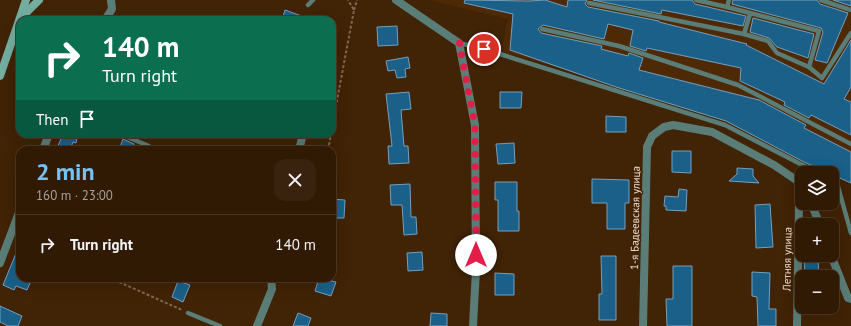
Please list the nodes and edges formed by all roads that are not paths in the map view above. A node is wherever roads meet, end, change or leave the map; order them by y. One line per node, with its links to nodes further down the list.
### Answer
1 (26, 0): 14 (main road)
2 (39, 0): 15 (main road)
3 (111, 0): 16 (street)
4 (313, 0): 10 (lane)
5 (396, 0): 21 (street)
6 (696, 0): 11 (lane)
7 (729, 0): 11 (lane)
8 (821, 0): 12 (lane)
9 (589, 3): 20 (lane)
10 (308, 5)
11 (727, 7): 13 (lane)
12 (851, 10)
13 (750, 14): 20 (lane); 22 (lane)
14 (21, 16)
15 (23, 16)
16 (108, 16)
17 (542, 29): 25 (lane)
18 (16, 30): 23 (main road)
19 (851, 33): 22 (lane)
20 (744, 34): 22 (lane)
21 (459, 43): 27 (lane); 40 (street)
22 (809, 67)
23 (0, 76)
24 (130, 138): 26 (lane)
25 (851, 144)
26 (149, 146)
27 (804, 166)
28 (795, 179): 41 (street, 1-я Бадеевская улица)
29 (839, 190): 32 (lane)
30 (799, 210): 42 (street, Летняя улица)
31 (16, 220): 33 (street)
32 (851, 233)
33 (0, 262)
34 (834, 262): 36 (street)
35 (272, 282): 39 (street)
36 (851, 299)
37 (188, 313): 38 (lane)
38 (220, 326)
39 (257, 326)
40 (473, 326)
41 (644, 326)
42 (797, 326)

